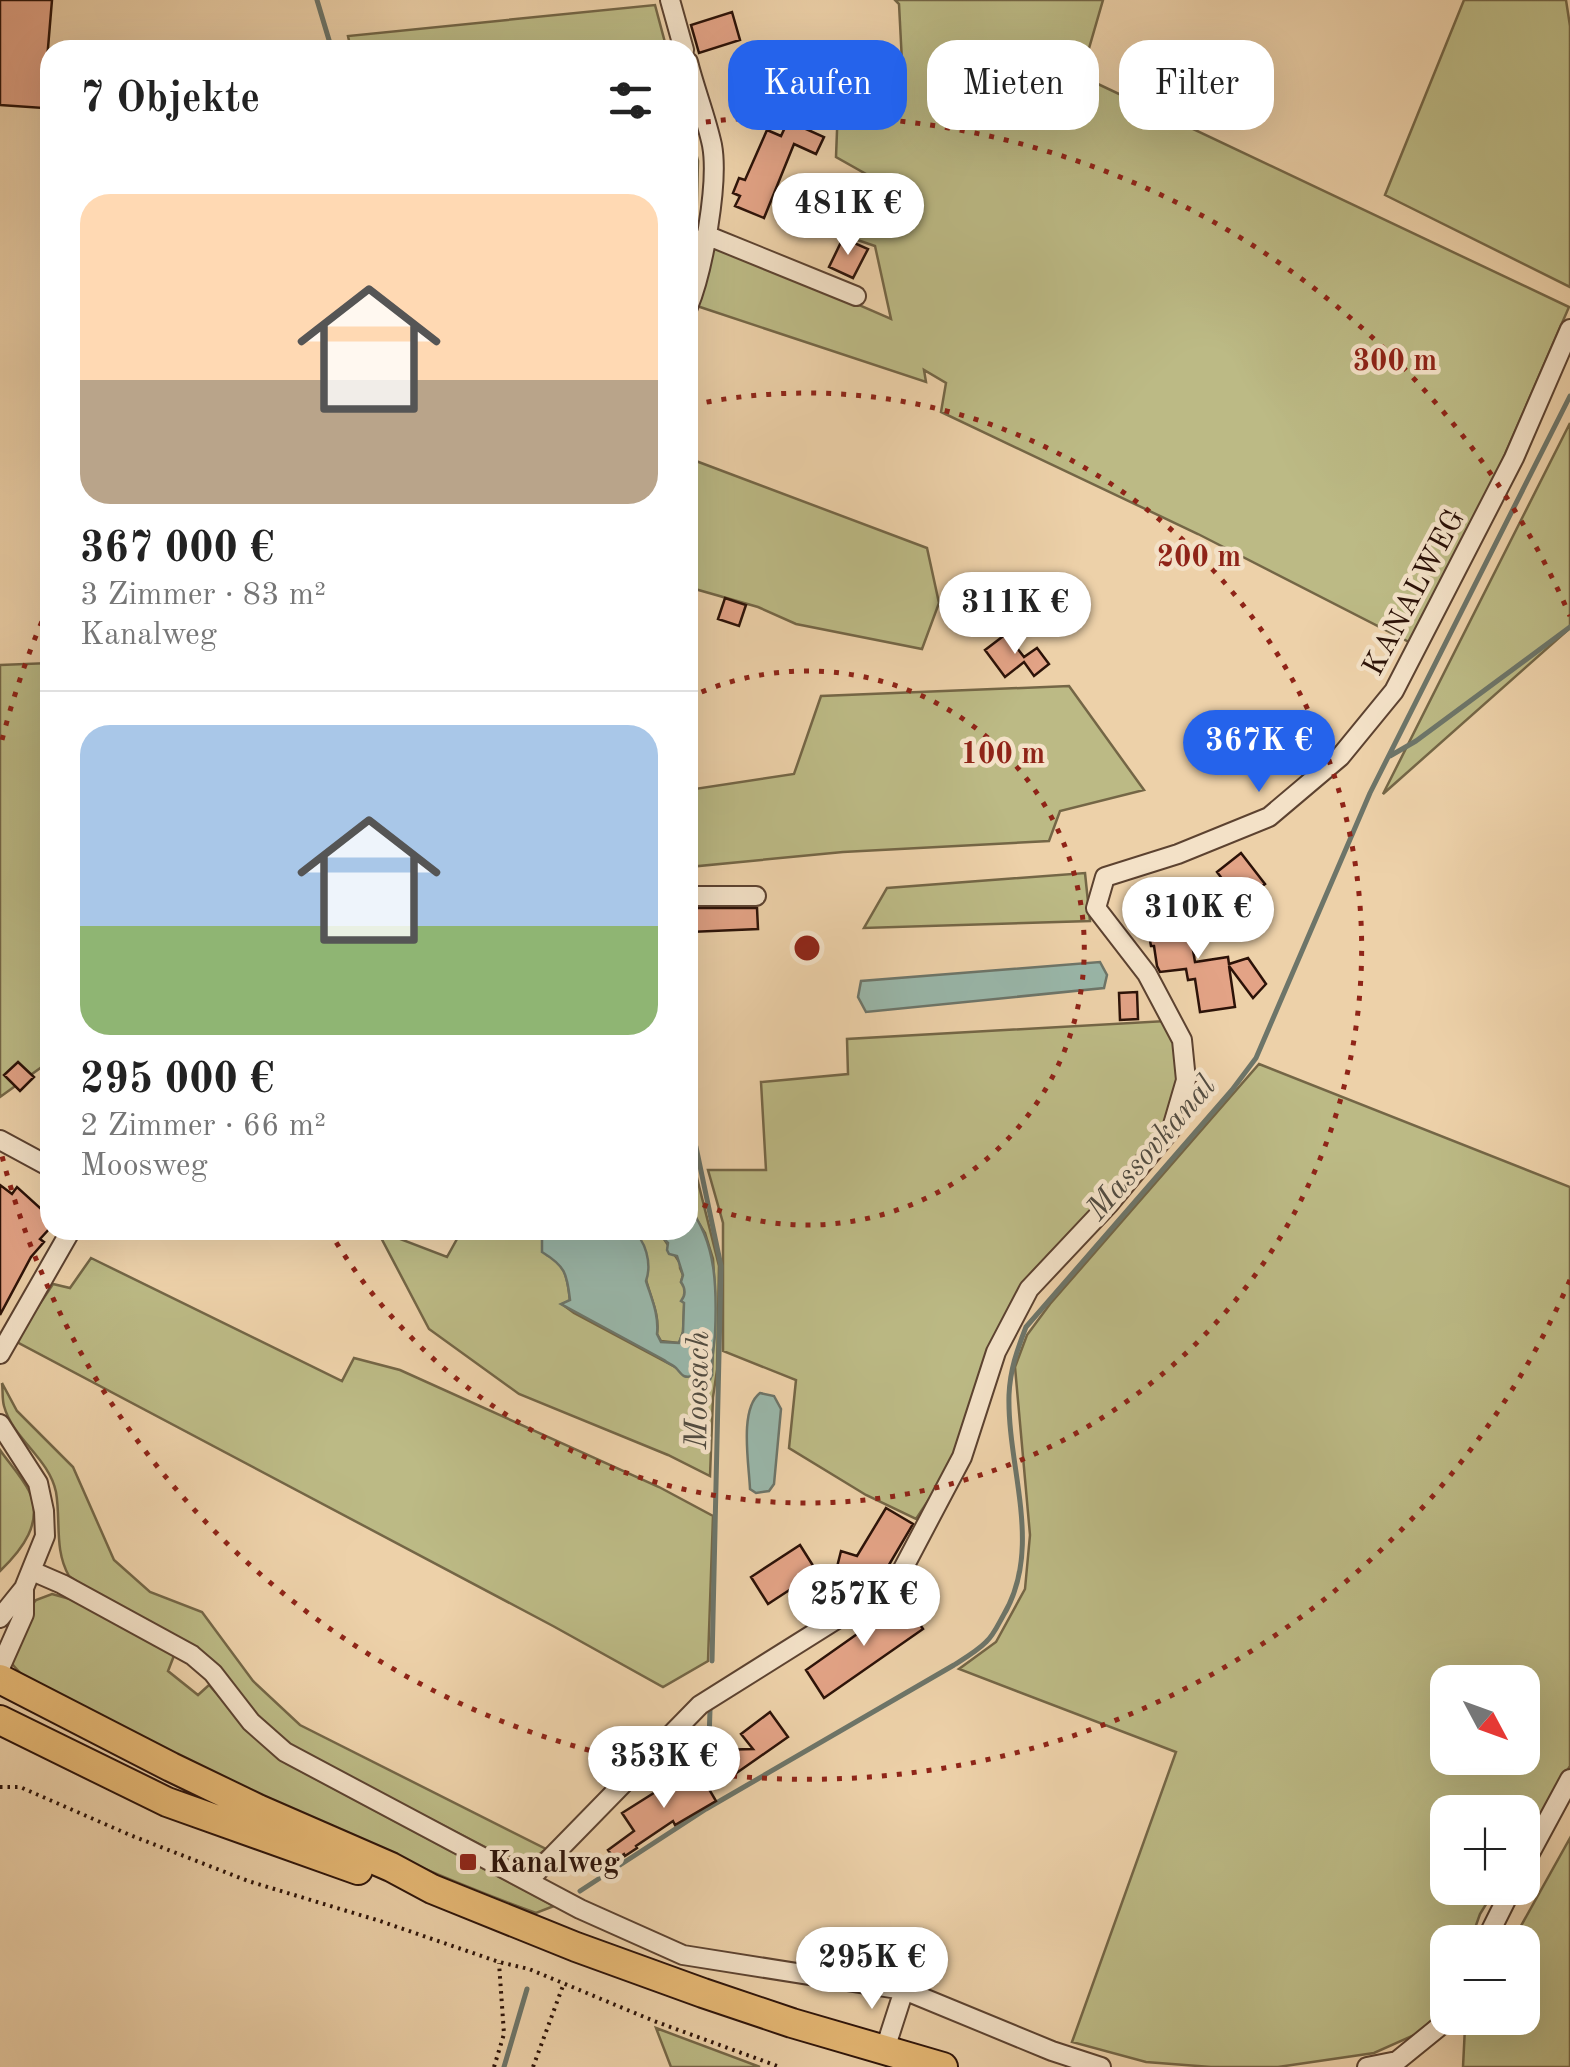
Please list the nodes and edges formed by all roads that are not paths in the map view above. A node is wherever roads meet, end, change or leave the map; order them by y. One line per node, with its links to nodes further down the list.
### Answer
1 (670, 0): 2 (street)
2 (681, 40)
3 (698, 97): 4 (street)
4 (706, 236): 5 (street); 6 (street)
5 (698, 268)
6 (856, 296)
7 (1570, 329): 22 (street, KANALWEG)
8 (698, 896): 9 (street)
9 (756, 896)
10 (0, 1140): 11 (street)
11 (40, 1162)
12 (64, 1240): 13 (street)
13 (0, 1354)
14 (0, 1424): 15 (street)
15 (28, 1580): 16 (street); 17 (street); 22 (street)
16 (0, 1618)
17 (0, 1668)
18 (0, 1679): 23 (main road)
19 (0, 1720): 23 (main road)
20 (1570, 1778): 21 (street)
21 (1540, 1834)
22 (528, 1881): 24 (street)
23 (432, 1889): 26 (main road)
24 (904, 1990): 26 (street); 28 (street)
25 (1430, 2034): 29 (street)
26 (885, 2049): 27 (main road)
27 (942, 2067)
28 (1101, 2067)
29 (1367, 2067)

